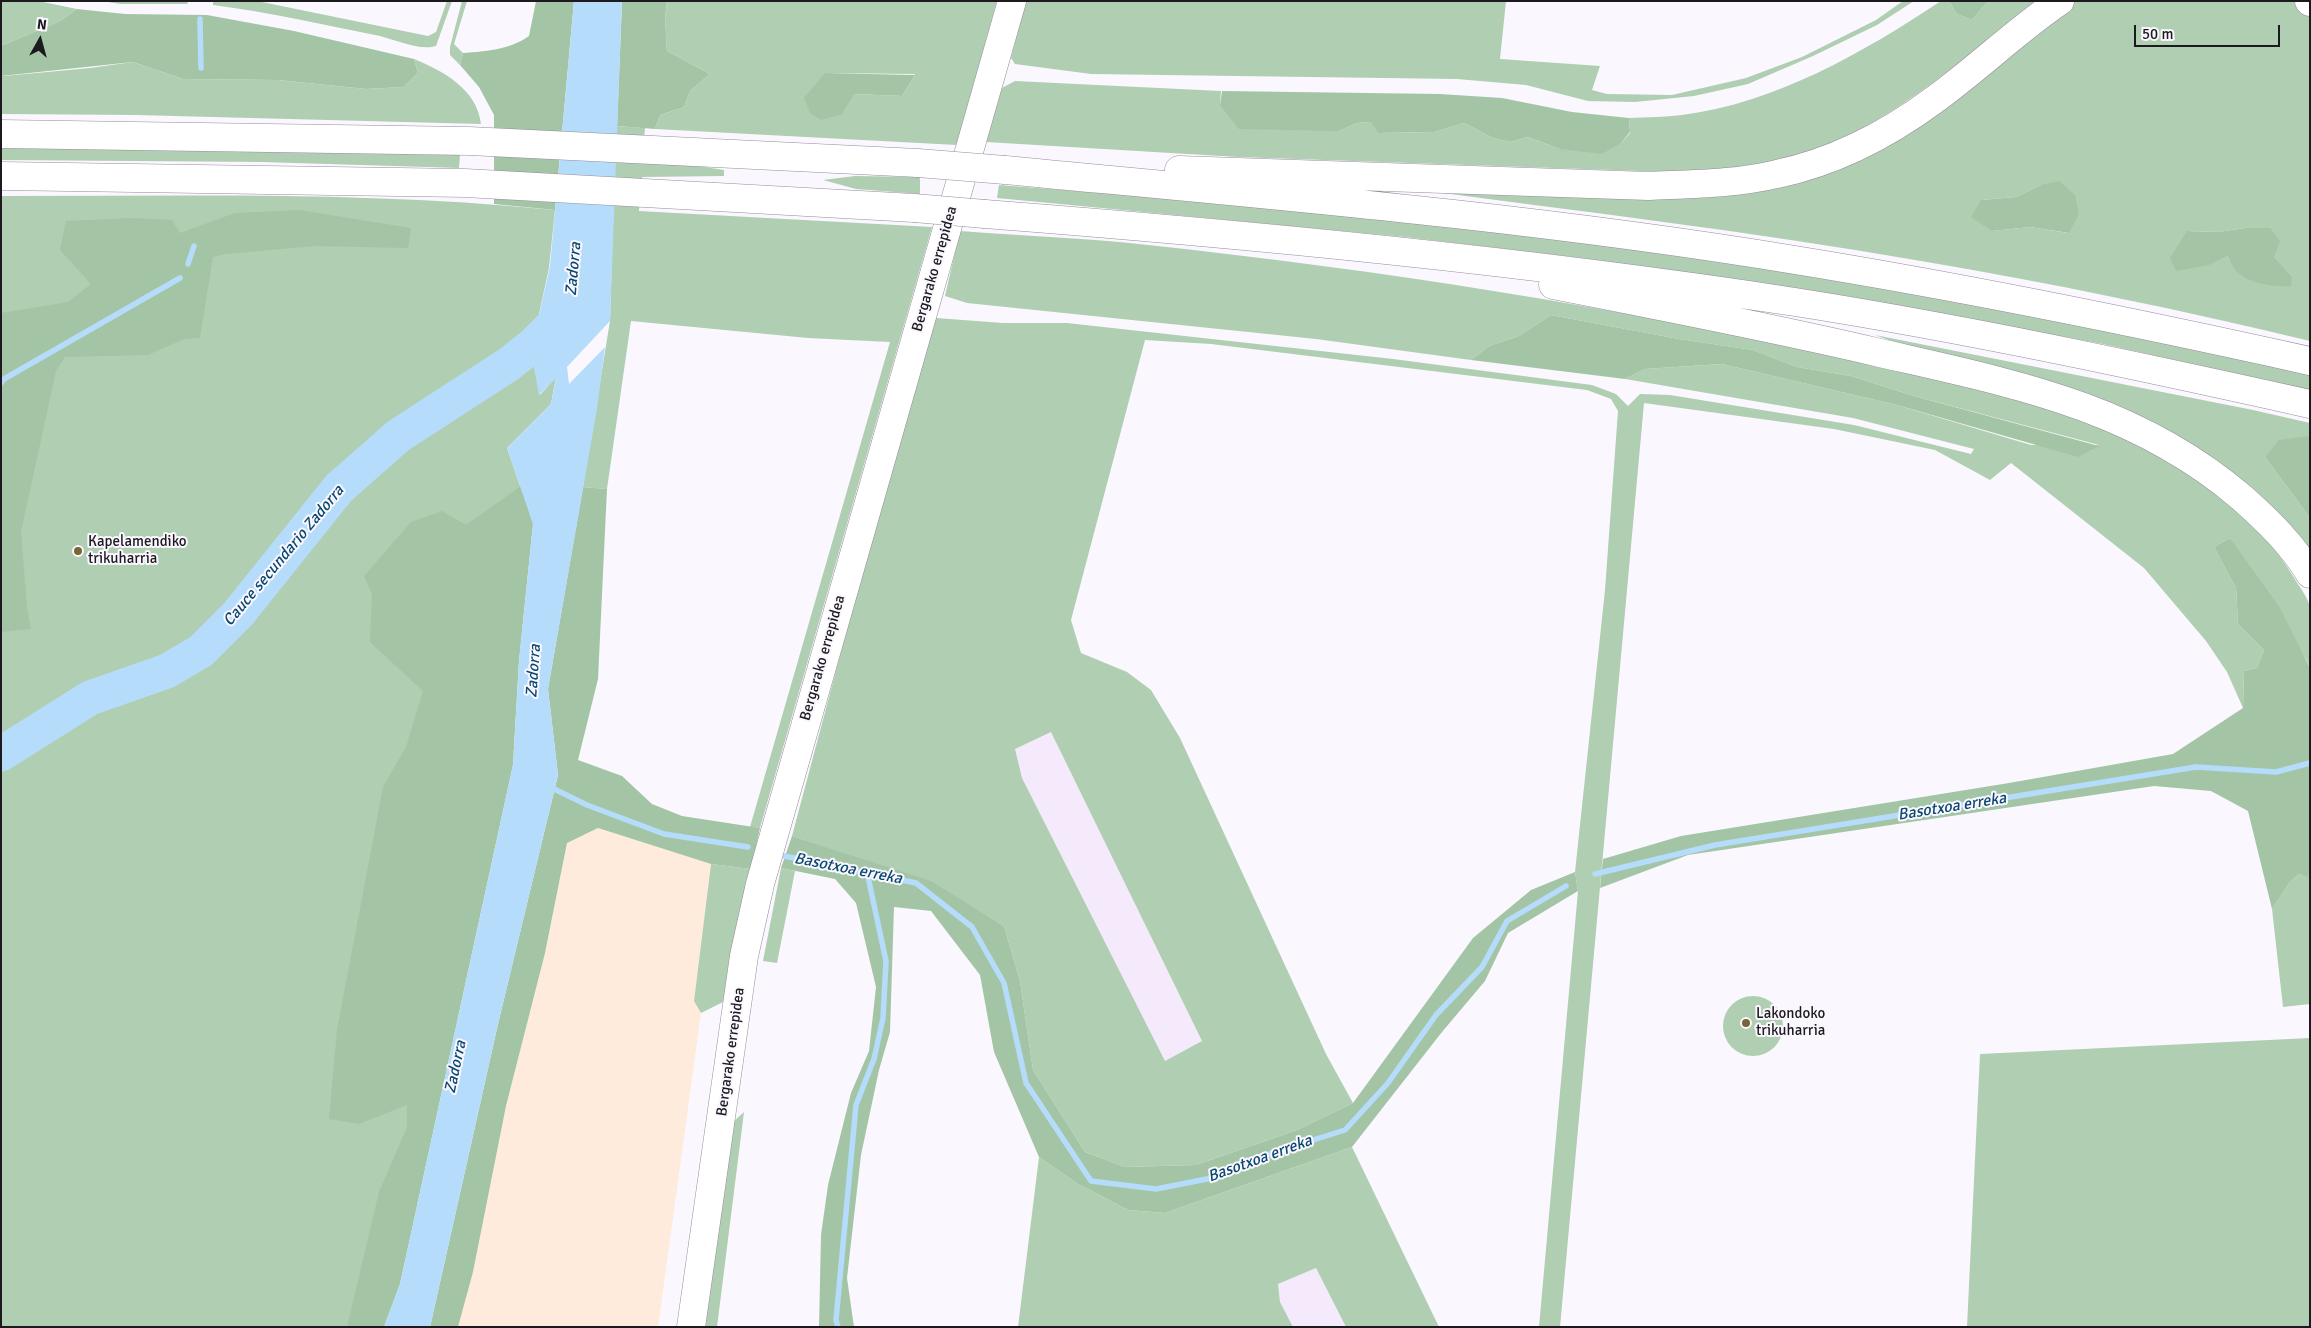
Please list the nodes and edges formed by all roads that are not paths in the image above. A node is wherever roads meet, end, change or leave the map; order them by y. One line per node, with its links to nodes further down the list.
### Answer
1 (1012, 1): 10 (main road, Bergarako errepidea)
2 (2060, 1): 4 (main road)
3 (1, 134): 4 (main road, bridge)
4 (1005, 170): 7 (main road)
5 (1, 176): 6 (main road, bridge)
6 (1358, 246): 8 (main road); 9 (main road)
7 (2310, 360)
8 (2310, 404)
9 (2310, 574)
10 (691, 1327)

